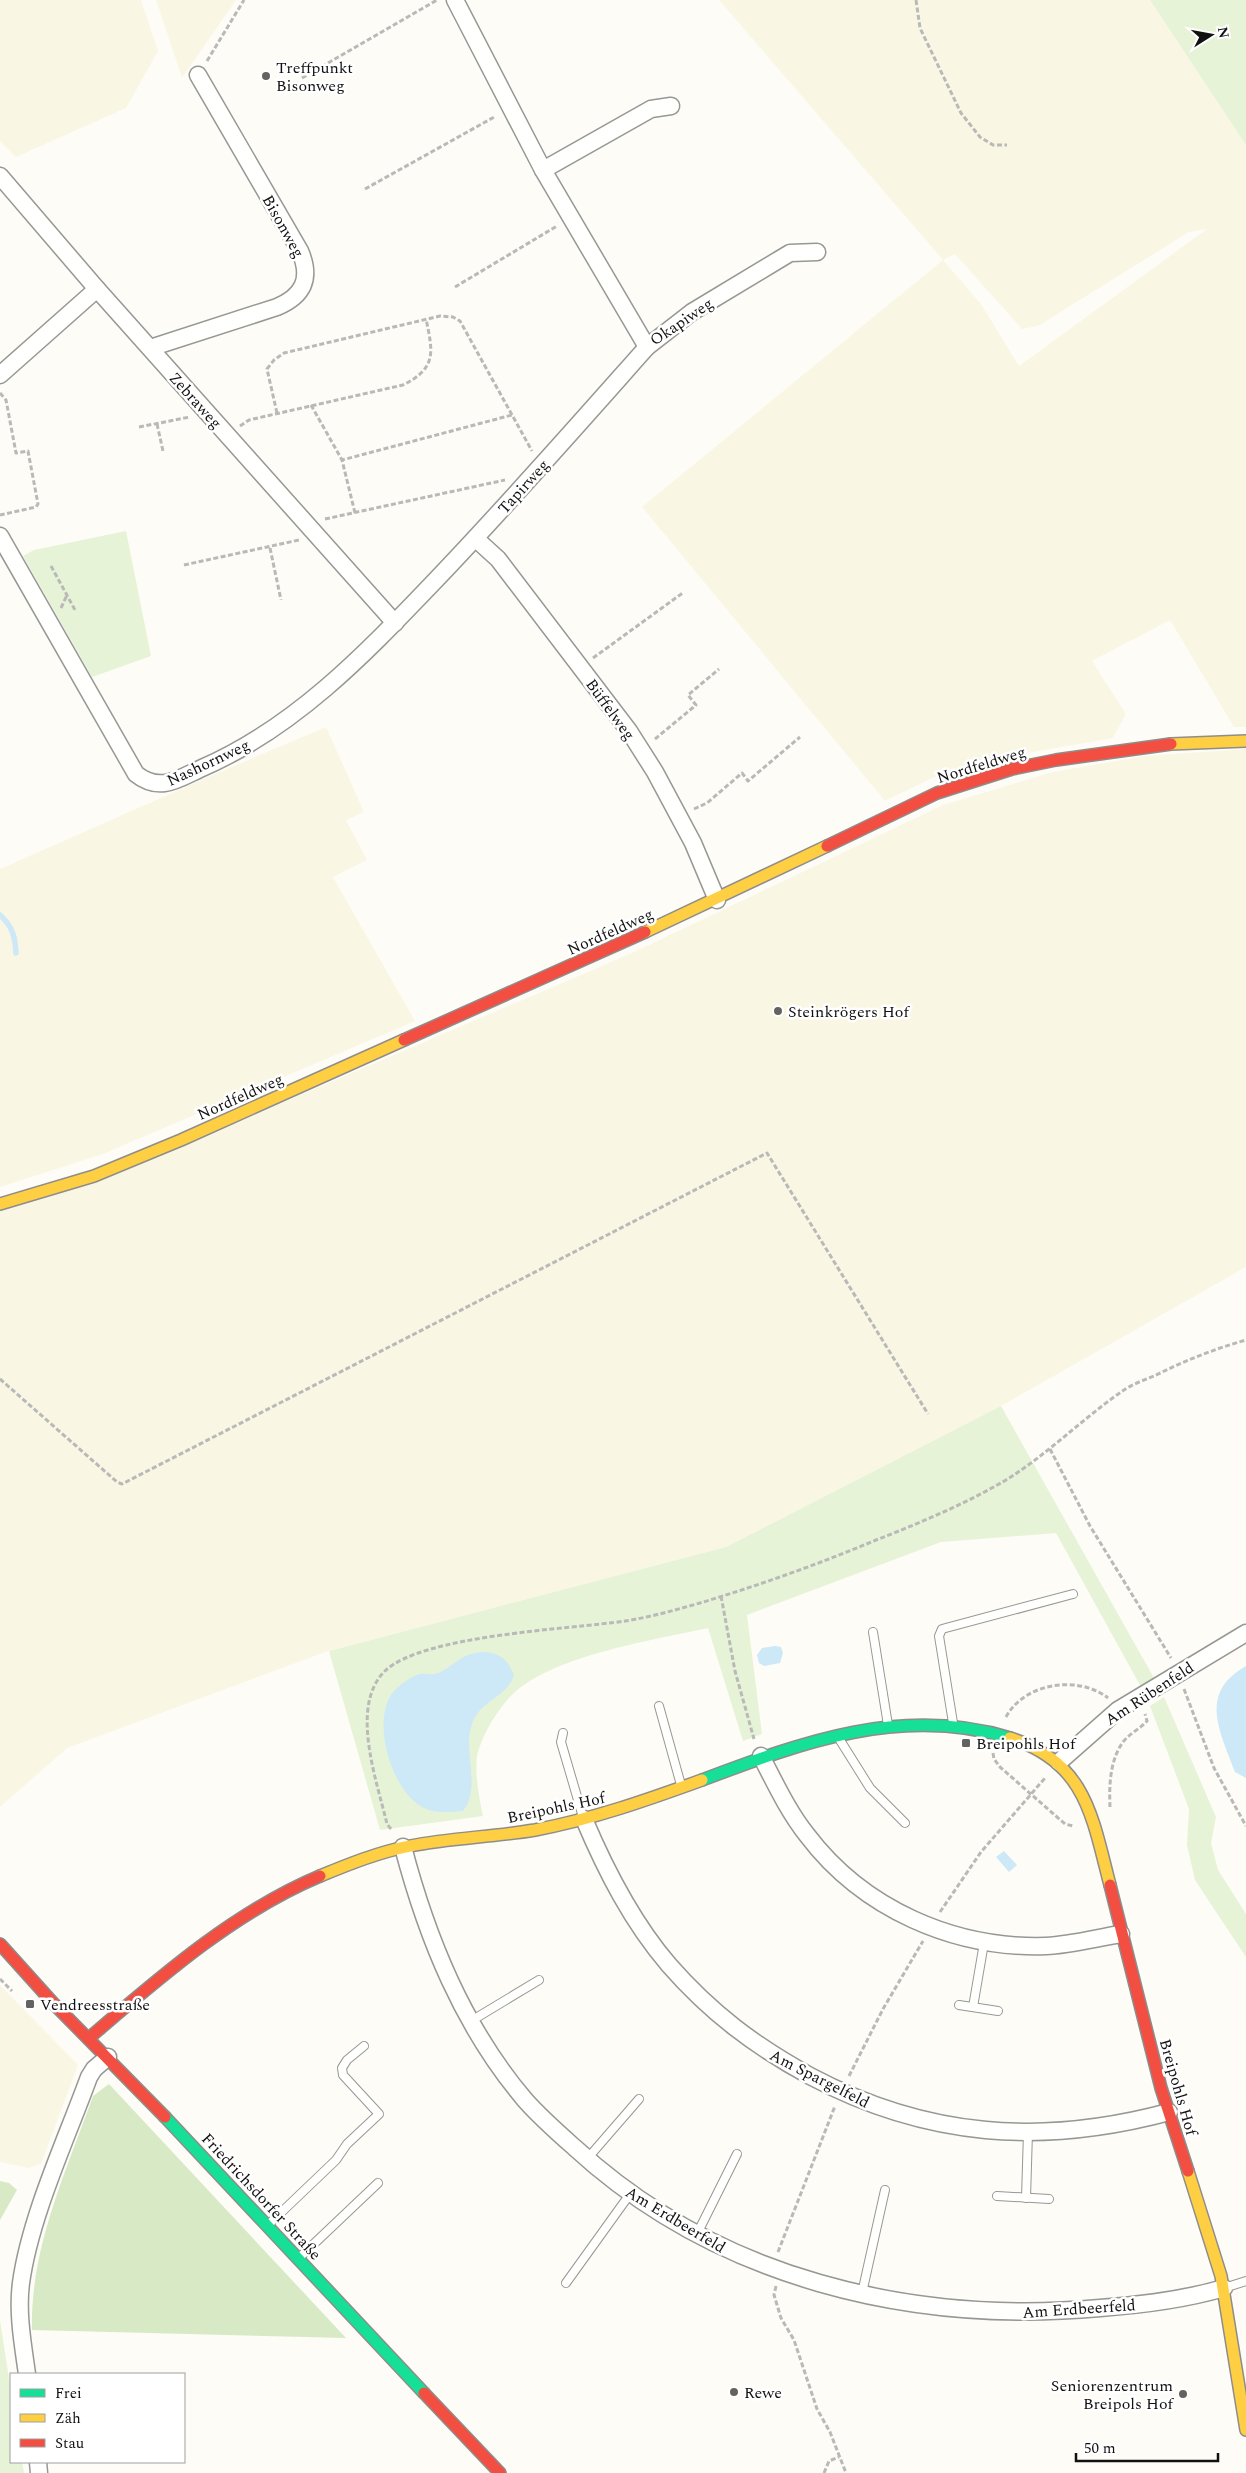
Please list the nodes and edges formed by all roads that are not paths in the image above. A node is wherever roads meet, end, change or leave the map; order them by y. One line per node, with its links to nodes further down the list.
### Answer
1 (455, 0): 4 (street, Okapiweg)
2 (198, 75): 9 (street, Bisonweg)
3 (671, 106): 4 (street)
4 (543, 170): 8 (street, Okapiweg)
5 (0, 176): 7 (street, Zebraweg)
6 (817, 252): 8 (street, Okapiweg)
7 (97, 289): 9 (street, Zebraweg); 10 (street)
8 (647, 347): 12 (street, Tapirweg)
9 (150, 348): 13 (street, Zebraweg)
10 (0, 375)
11 (0, 536): 13 (street, Nashornweg)
12 (476, 538): 13 (street, Tapirweg); 15 (street, Büffelweg)
13 (395, 623)
14 (1246, 741): 15 (street, Nordfeldweg)
15 (717, 900): 16 (street, Nordfeldweg)
16 (0, 1204)
17 (1073, 1594): 21 (lane)
18 (873, 1632): 22 (lane)
19 (1246, 1632): 26 (street, Am Rübenfeld)
20 (659, 1706): 27 (lane)
21 (953, 1725): 22 (street, Breipohls Hof); 26 (street, Breipohls Hof)
22 (888, 1727): 24 (street, Breipohls Hof)
23 (563, 1733): 28 (lane)
24 (837, 1735): 25 (street, Breipohls Hof); 29 (lane)
25 (760, 1756): 27 (street, Breipohls Hof); 32 (street)
26 (1059, 1762): 31 (street, Breipohls Hof)
27 (681, 1787): 28 (street, Breipohls Hof)
28 (584, 1819): 30 (street, Breipohls Hof); 44 (street, Am Spargelfeld)
29 (905, 1823)
30 (403, 1847): 38 (street, Am Erdbeerfeld); 39 (street, Breipohls Hof)
31 (1121, 1934): 32 (street); 43 (street, Breipohls Hof)
32 (984, 1943): 36 (lane)
33 (0, 1944): 39 (street, Friedrichsdorfer Straße)
34 (539, 1980): 38 (lane)
35 (959, 2005): 36 (lane)
36 (973, 2007): 37 (lane)
37 (998, 2011)
38 (471, 2021): 46 (street, Am Erdbeerfeld)
39 (89, 2038): 41 (street, Friedrichsdorfer Straße)
40 (364, 2046): 53 (lane)
41 (108, 2057): 53 (street, Friedrichsdorfer Straße); 60 (street)
42 (639, 2098): 46 (lane)
43 (1168, 2112): 44 (street, Am Spargelfeld); 58 (street, Breipohls Hof)
44 (1028, 2132): 51 (lane)
45 (737, 2154): 54 (lane)
46 (586, 2159): 49 (street, Am Erdbeerfeld)
47 (378, 2183): 55 (lane)
48 (885, 2190): 59 (lane)
49 (630, 2194): 54 (street, Am Erdbeerfeld); 57 (lane)
50 (998, 2196): 51 (lane)
51 (1026, 2198): 52 (lane)
52 (1049, 2199)
53 (268, 2226): 55 (street, Friedrichsdorfer Straße)
54 (696, 2235): 59 (street, Am Erdbeerfeld)
55 (298, 2258): 62 (street, Friedrichsdorfer Straße)
56 (1246, 2281): 58 (lane)
57 (566, 2283)
58 (1224, 2288): 59 (street, Am Erdbeerfeld); 61 (street, Breipohls Hof)
59 (862, 2293)
60 (27, 2373)
61 (1246, 2426)
62 (500, 2473)

